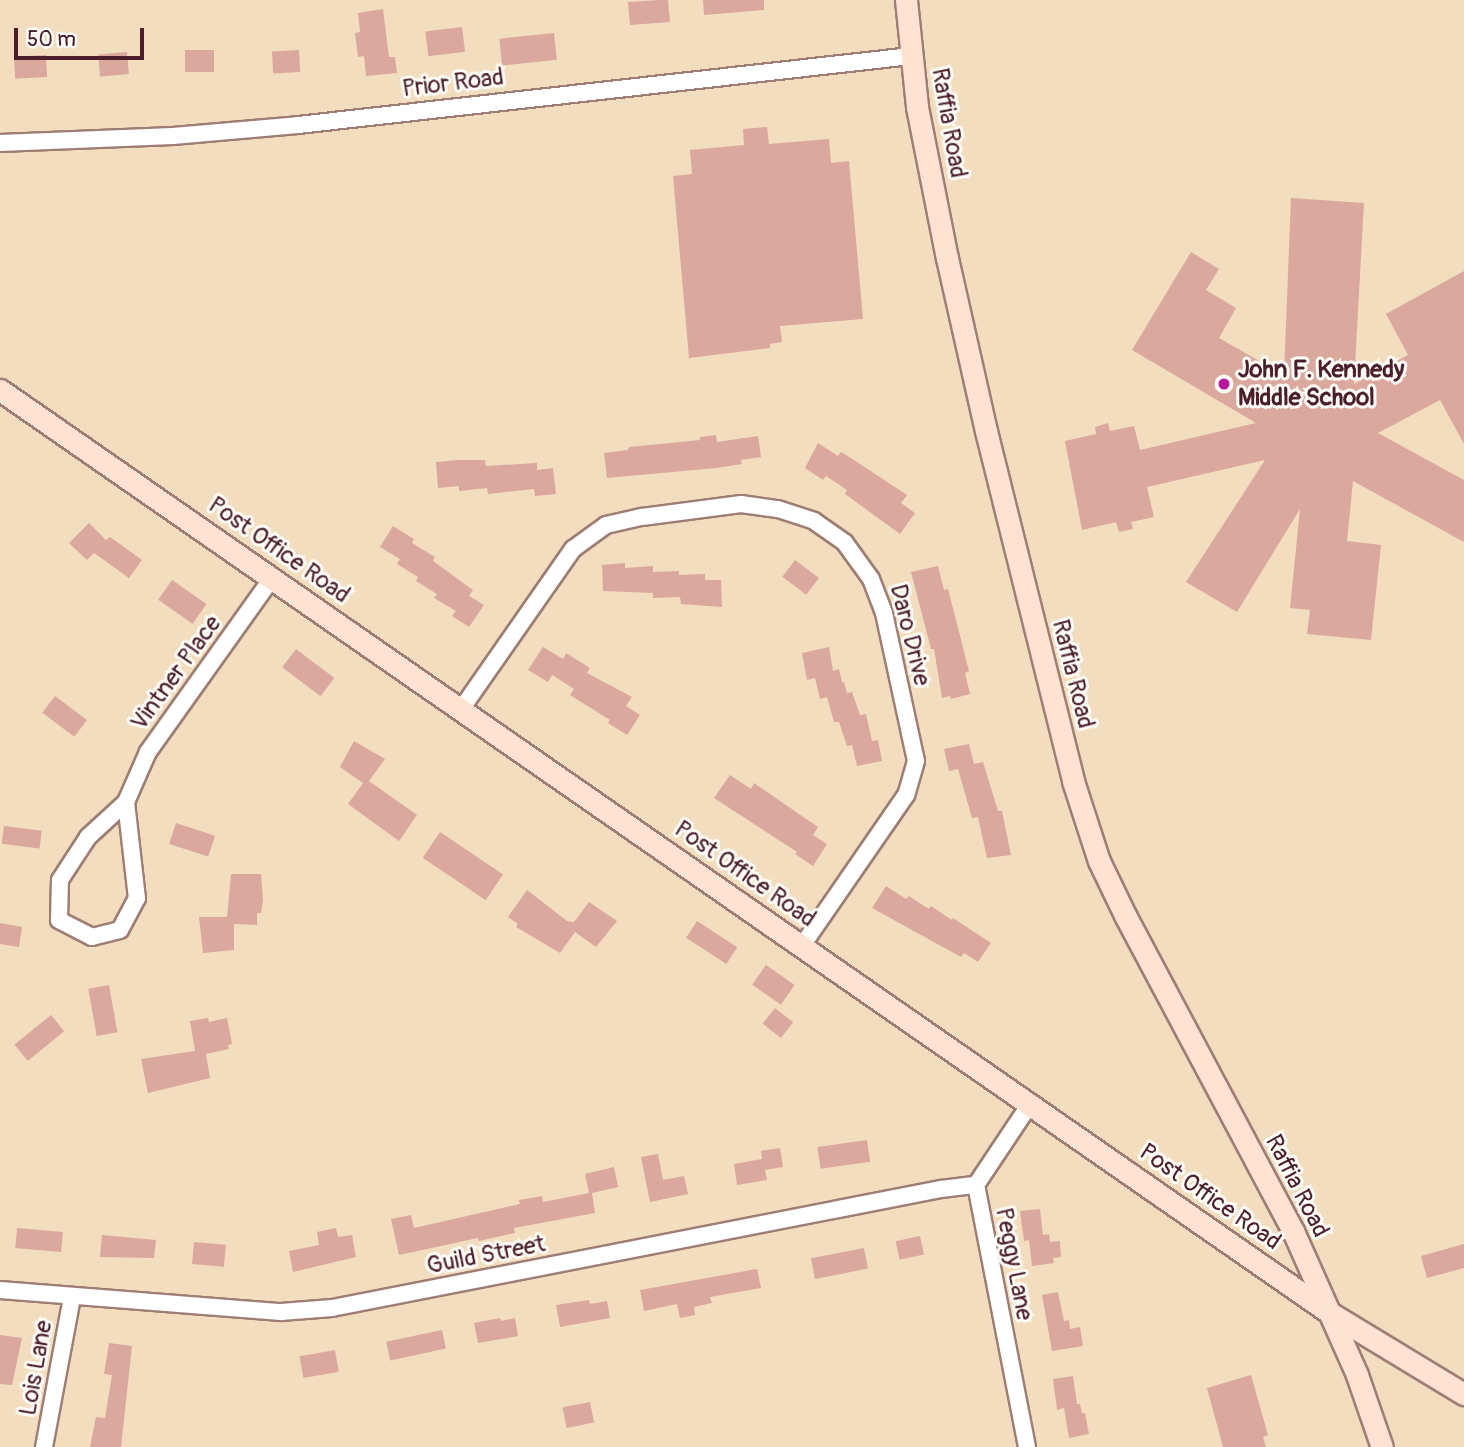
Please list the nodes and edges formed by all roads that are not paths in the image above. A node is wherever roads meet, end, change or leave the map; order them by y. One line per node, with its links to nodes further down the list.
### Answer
1 (906, 0): 2 (street, Raffia Road)
2 (911, 56): 3 (street, Prior Road); 13 (street, Raffia Road)
3 (0, 143)
4 (0, 390): 5 (street, Post Office Road)
5 (273, 577): 6 (street, Post Office Road); 7 (street, Vintner Place)
6 (462, 708): 8 (street, Post Office Road); 8 (street, Daro Drive)
7 (126, 802): 7 (street, Vintner Place)
8 (802, 946): 9 (street, Post Office Road)
9 (1030, 1104): 10 (street, Peggy Lane); 13 (street, Post Office Road)
10 (976, 1185): 12 (street, Guild Street); 16 (street, Peggy Lane)
11 (0, 1290): 12 (street, Guild Street)
12 (72, 1298): 15 (street, Lois Lane)
13 (1330, 1313): 14 (street, Post Office Road); 17 (street, Raffia Road)
14 (1464, 1394)
15 (44, 1447)
16 (1027, 1447)
17 (1382, 1447)

